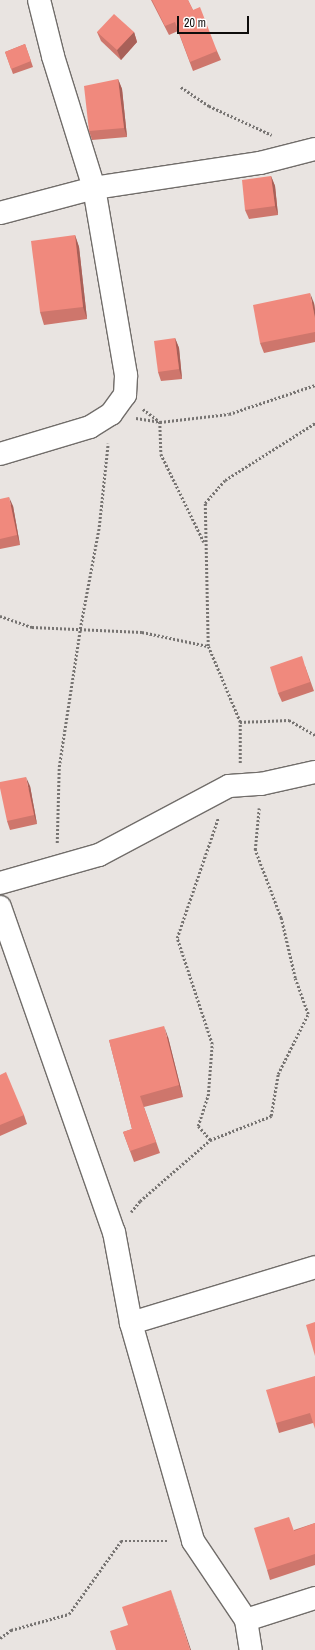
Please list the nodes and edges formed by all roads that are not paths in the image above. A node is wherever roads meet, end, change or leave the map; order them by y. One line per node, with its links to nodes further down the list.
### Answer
1 (39, 0): 3 (street)
2 (308, 151): 3 (street)
3 (94, 188): 4 (street); 5 (street)
4 (0, 213)
5 (0, 454)
6 (315, 772): 7 (street)
7 (0, 883)
8 (0, 907): 10 (street)
9 (315, 1267): 10 (street)
10 (131, 1324): 12 (street)
11 (315, 1598): 12 (street)
12 (246, 1620): 13 (street)
13 (251, 1650)

